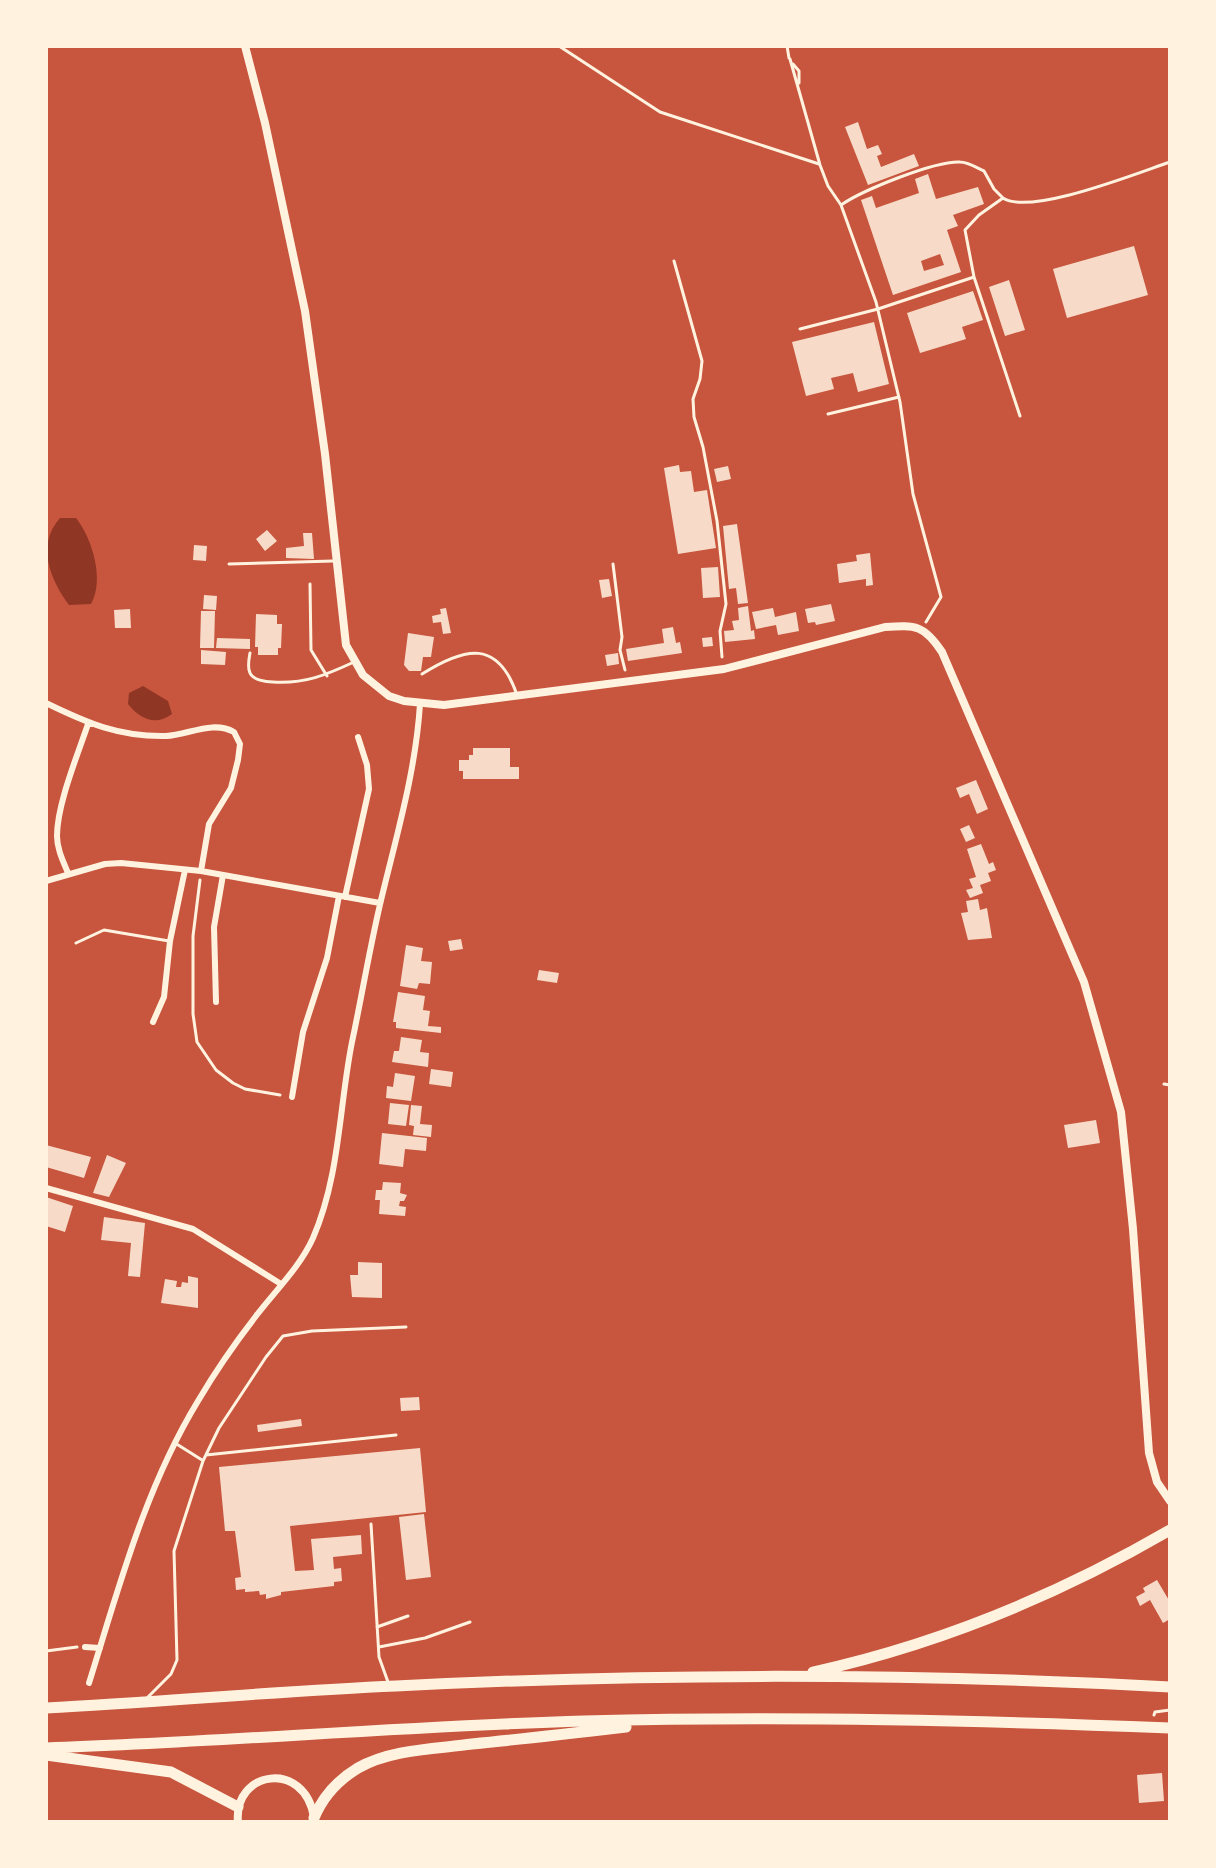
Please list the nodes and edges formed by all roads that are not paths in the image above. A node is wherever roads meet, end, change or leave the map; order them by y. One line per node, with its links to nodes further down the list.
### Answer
1 (245, 46): 2 (street)
2 (336, 561): 3 (lane); 6 (street)
3 (229, 564)
4 (310, 584): 8 (lane)
5 (250, 653): 8 (lane)
6 (354, 662): 8 (lane); 11 (street)
7 (422, 674): 9 (lane)
8 (327, 676)
9 (517, 695): 11 (street); 33 (street)
10 (46, 703): 12 (street)
11 (420, 704): 20 (street)
12 (88, 724): 15 (street); 16 (street)
13 (358, 737): 19 (street)
14 (185, 870): 15 (street); 16 (street); 21 (street)
15 (201, 871): 17 (street)
16 (68, 873): 18 (street)
17 (223, 875): 19 (street); 23 (street)
18 (46, 881)
19 (342, 896): 20 (street); 25 (street)
20 (380, 903): 27 (street)
21 (170, 941): 22 (lane); 24 (street)
22 (76, 943)
23 (216, 1002)
24 (153, 1022)
25 (292, 1097)
26 (46, 1188): 27 (street)
27 (281, 1284): 30 (street)
28 (406, 1327): 31 (lane)
29 (396, 1435): 31 (lane)
30 (175, 1443): 32 (lane); 41 (street)
31 (206, 1455): 32 (lane)
32 (203, 1461): 46 (lane)
33 (1170, 1501)
34 (371, 1524): 38 (lane)
35 (1170, 1530): 42 (highway)
36 (408, 1616): 38 (lane)
37 (470, 1622): 40 (lane)
38 (377, 1627): 40 (lane)
39 (85, 1647): 41 (street)
40 (379, 1647): 44 (lane)
41 (100, 1648): 43 (street)
42 (793, 1676): 44 (highway); 45 (highway)
43 (89, 1683)
44 (394, 1686): 46 (highway)
45 (1170, 1687)
46 (145, 1701): 47 (highway)
47 (46, 1708)
48 (690, 1720): 49 (highway); 50 (highway); 53 (highway)
49 (1170, 1728)
50 (46, 1748)
51 (46, 1755): 52 (highway)
52 (238, 1807): 53 (street); 54 (street)
53 (314, 1820)
54 (238, 1822)

